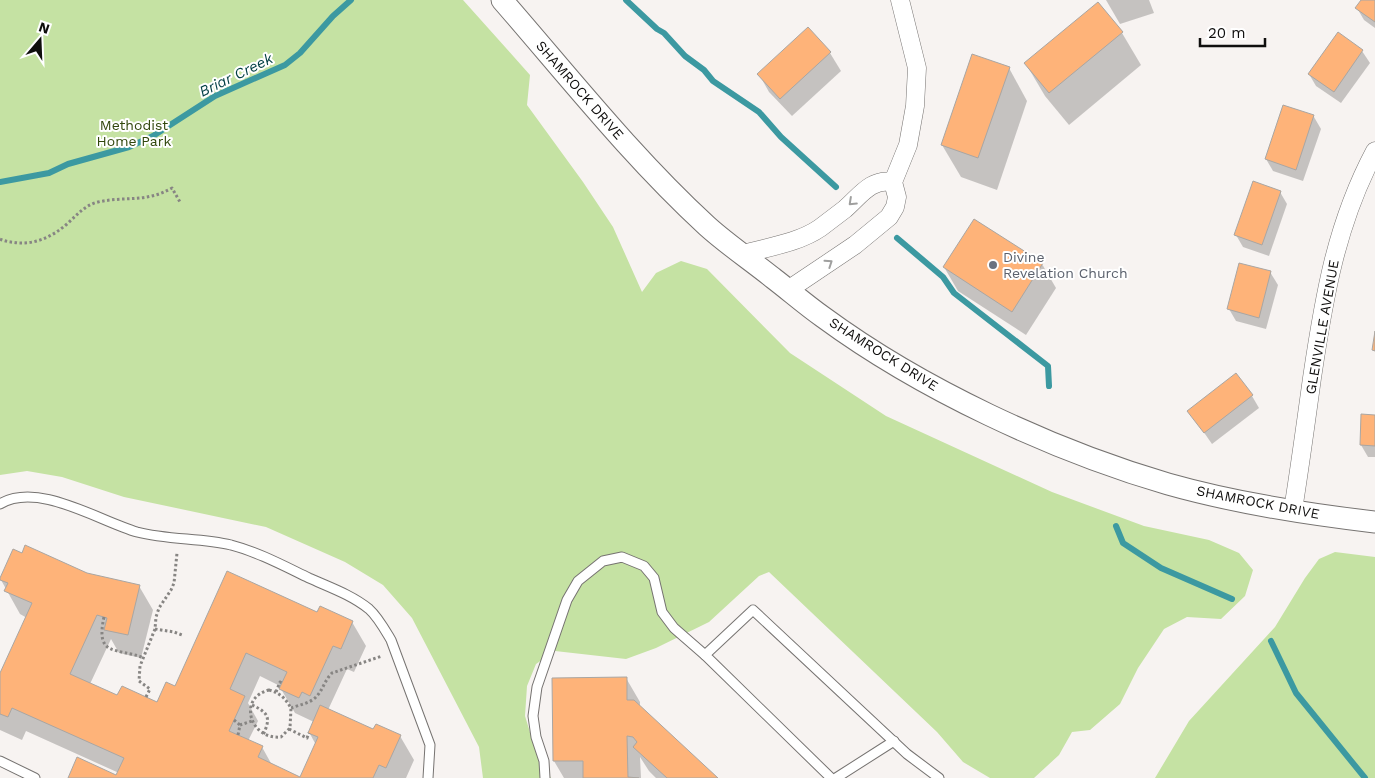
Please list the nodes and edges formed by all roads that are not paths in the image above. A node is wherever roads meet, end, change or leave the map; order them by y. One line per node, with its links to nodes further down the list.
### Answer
1 (502, 0): 5 (street, SHAMROCK DRIVE)
2 (900, 0): 4 (street)
3 (1375, 151): 8 (street, GLENVILLE AVENUE)
4 (893, 182): 5 (street, one-way to 5); 6 (street, one-way to 4)
5 (743, 254): 6 (street, SHAMROCK DRIVE)
6 (788, 290): 8 (street, SHAMROCK DRIVE)
7 (0, 504): 14 (lane)
8 (1293, 510): 9 (street, SHAMROCK DRIVE)
9 (1375, 522)
10 (705, 655): 11 (lane); 15 (lane); 16 (lane)
11 (894, 742): 17 (lane); 18 (lane)
12 (0, 761): 13 (lane)
13 (35, 778)
14 (428, 778)
15 (545, 778)
16 (831, 778)
17 (836, 778)
18 (939, 778)

